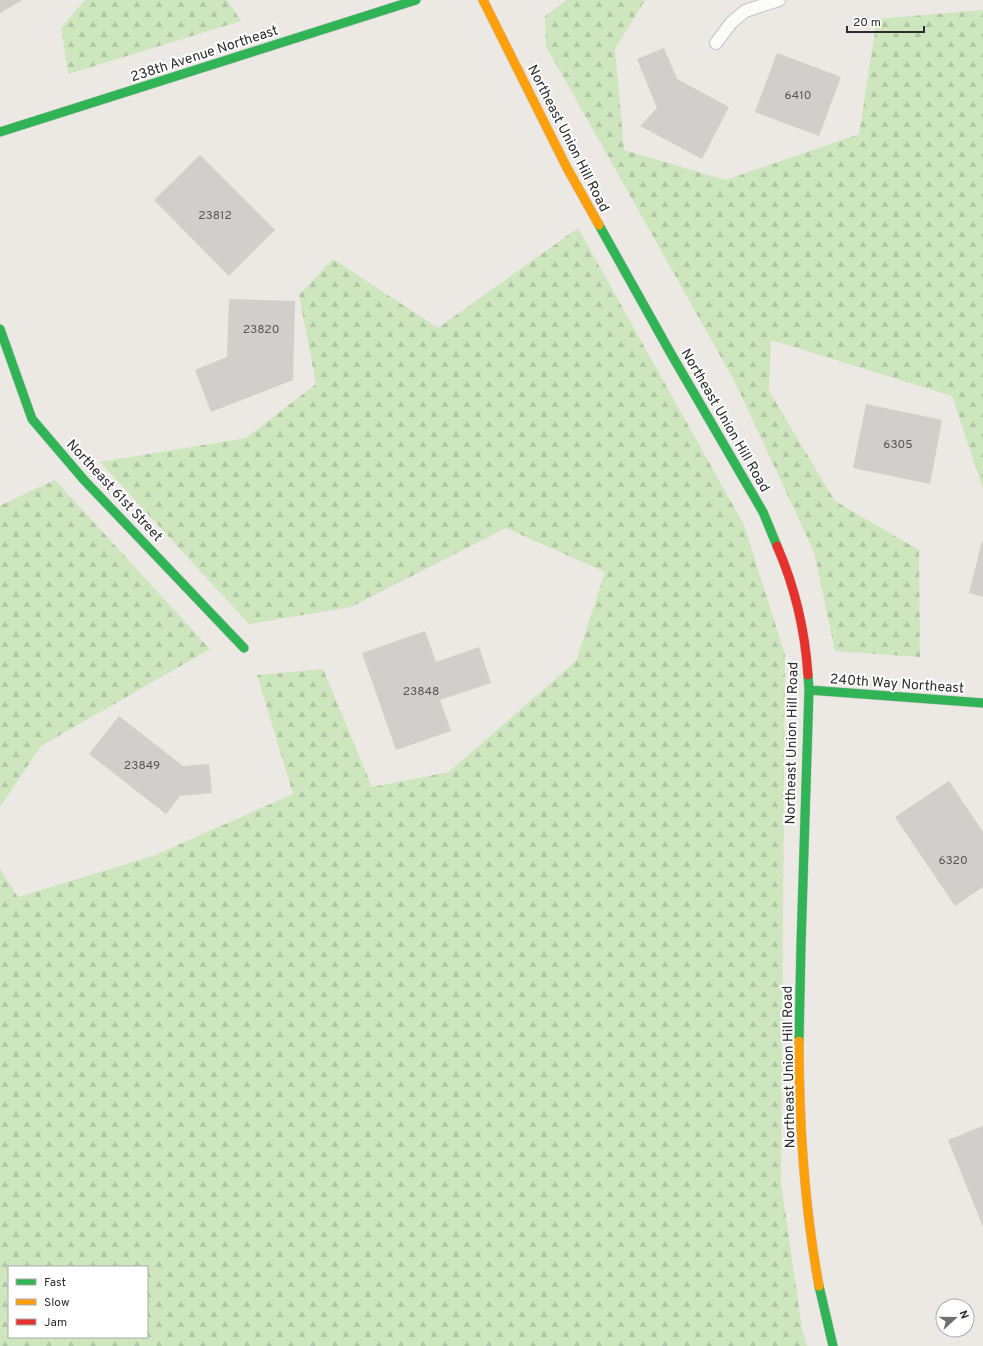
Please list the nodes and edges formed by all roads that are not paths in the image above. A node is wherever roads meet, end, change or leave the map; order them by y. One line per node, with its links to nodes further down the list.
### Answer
1 (416, 0): 5 (street, 238th Avenue Northeast)
2 (483, 0): 8 (street, Northeast Union Hill Road)
3 (779, 0): 4 (lane)
4 (716, 43)
5 (0, 132)
6 (0, 329): 7 (street, Northeast 61st Street)
7 (244, 648)
8 (809, 690): 9 (street, 240th Way Northeast); 10 (street, Northeast Union Hill Road)
9 (983, 703)
10 (833, 1346)

